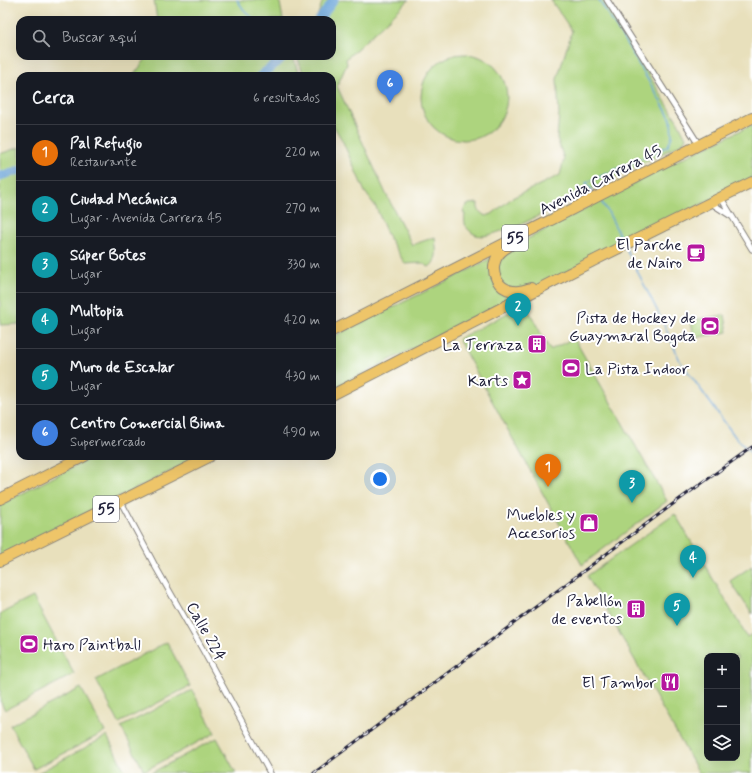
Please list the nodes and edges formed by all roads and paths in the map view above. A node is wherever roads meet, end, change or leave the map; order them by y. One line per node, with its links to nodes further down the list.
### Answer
1 (607, 0): 3 (street)
2 (752, 118): 3 (highway, Avenida Carrera 45 / 55)
3 (699, 145): 8 (highway, Avenida Carrera 45 / 55)
4 (752, 182): 5 (highway)
5 (721, 198): 6 (highway); 7 (street)
6 (711, 203): 7 (street); 10 (highway)
7 (732, 217): 9 (street)
8 (545, 224): 10 (highway); 11 (highway, Avenida Carrera 45 / 55)
9 (752, 249)
10 (566, 276): 12 (highway)
11 (336, 329)
12 (336, 392)
13 (77, 460): 15 (highway)
14 (203, 460): 16 (highway, 55)
15 (0, 499)
16 (120, 502): 17 (highway, 55); 18 (street, Calle 224)
17 (0, 561)
18 (270, 773)

